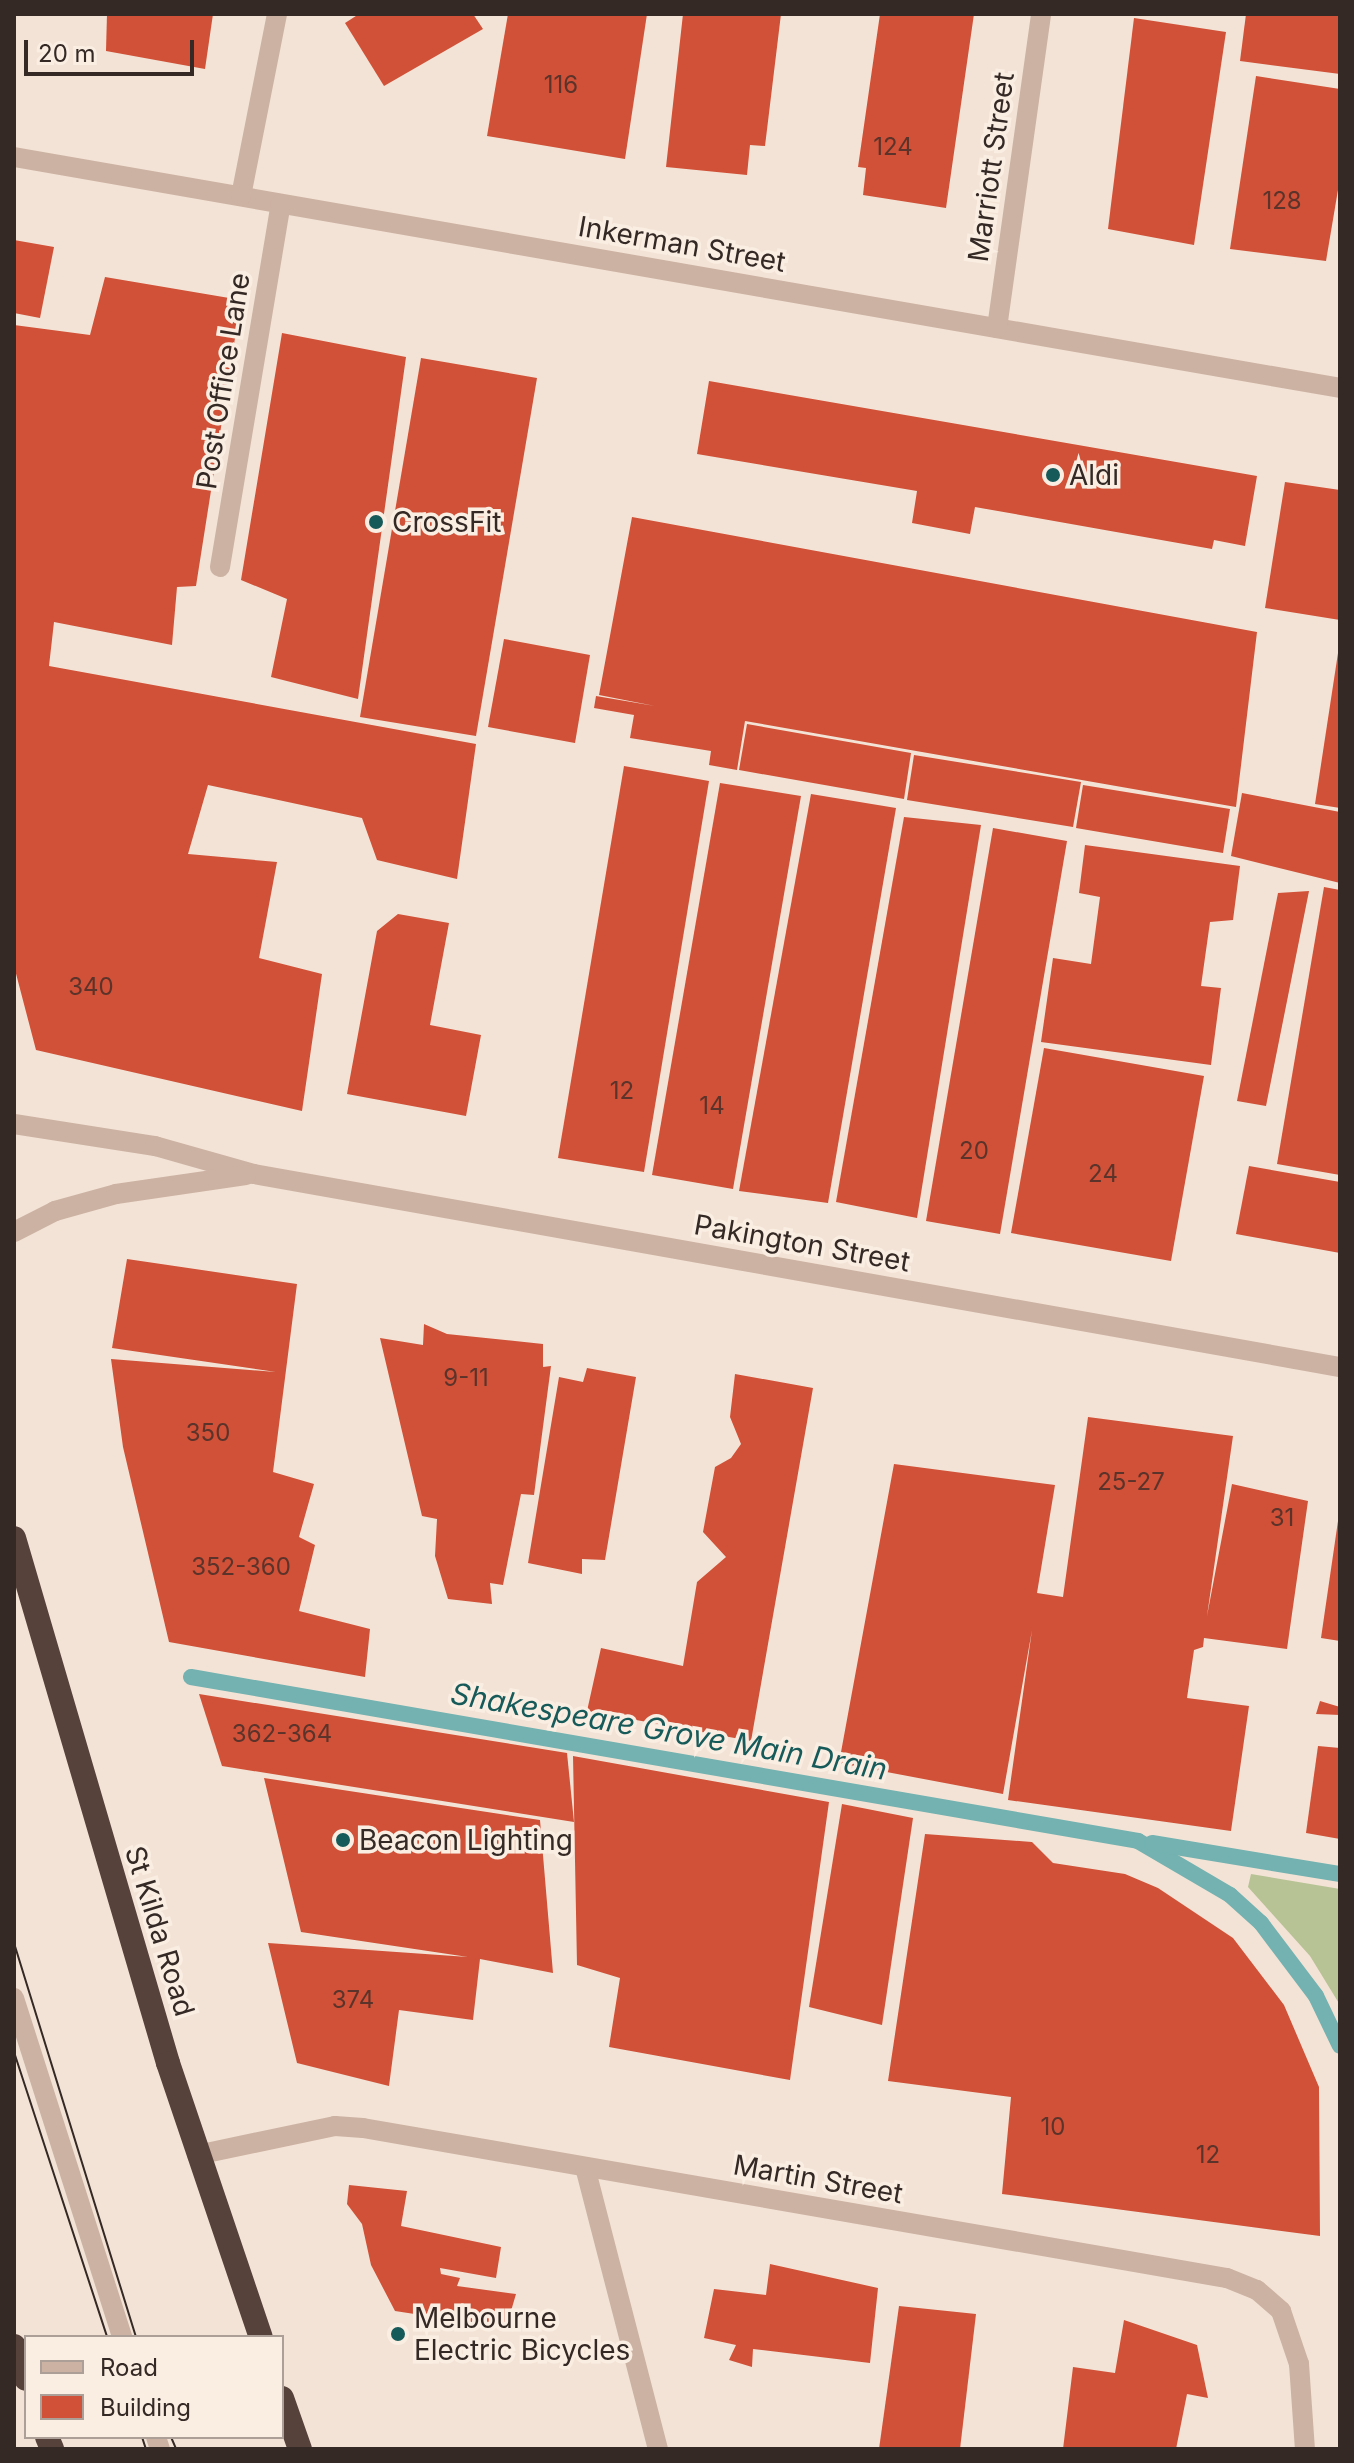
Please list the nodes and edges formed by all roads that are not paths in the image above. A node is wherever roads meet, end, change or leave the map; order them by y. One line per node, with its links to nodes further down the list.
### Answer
1 (277, 14): 4 (street)
2 (1041, 14): 6 (street, Marriott Street)
3 (14, 157): 4 (street, Inkerman Street)
4 (241, 196): 5 (street, Inkerman Street)
5 (281, 204): 6 (street, Inkerman Street); 8 (street, Post Office Lane)
6 (997, 328): 7 (street, Inkerman Street)
7 (1340, 388)
8 (220, 567)
9 (14, 1124): 10 (street, Pakington Street)
10 (254, 1174): 11 (street, Pakington Street); 12 (street, Pakington Street)
11 (14, 1232)
12 (1340, 1367)
13 (14, 1538): 15 (highway, St Kilda Road)
14 (14, 1998): 17 (street)
15 (197, 2155): 16 (street, Martin Street); 18 (highway, St Kilda Road)
16 (585, 2167): 23 (street); 24 (street, Martin Street)
17 (121, 2335)
18 (260, 2335)
19 (14, 2346): 20 (highway)
20 (24, 2374)
21 (284, 2404): 22 (highway)
22 (300, 2449)
23 (658, 2449)
24 (1305, 2449)

